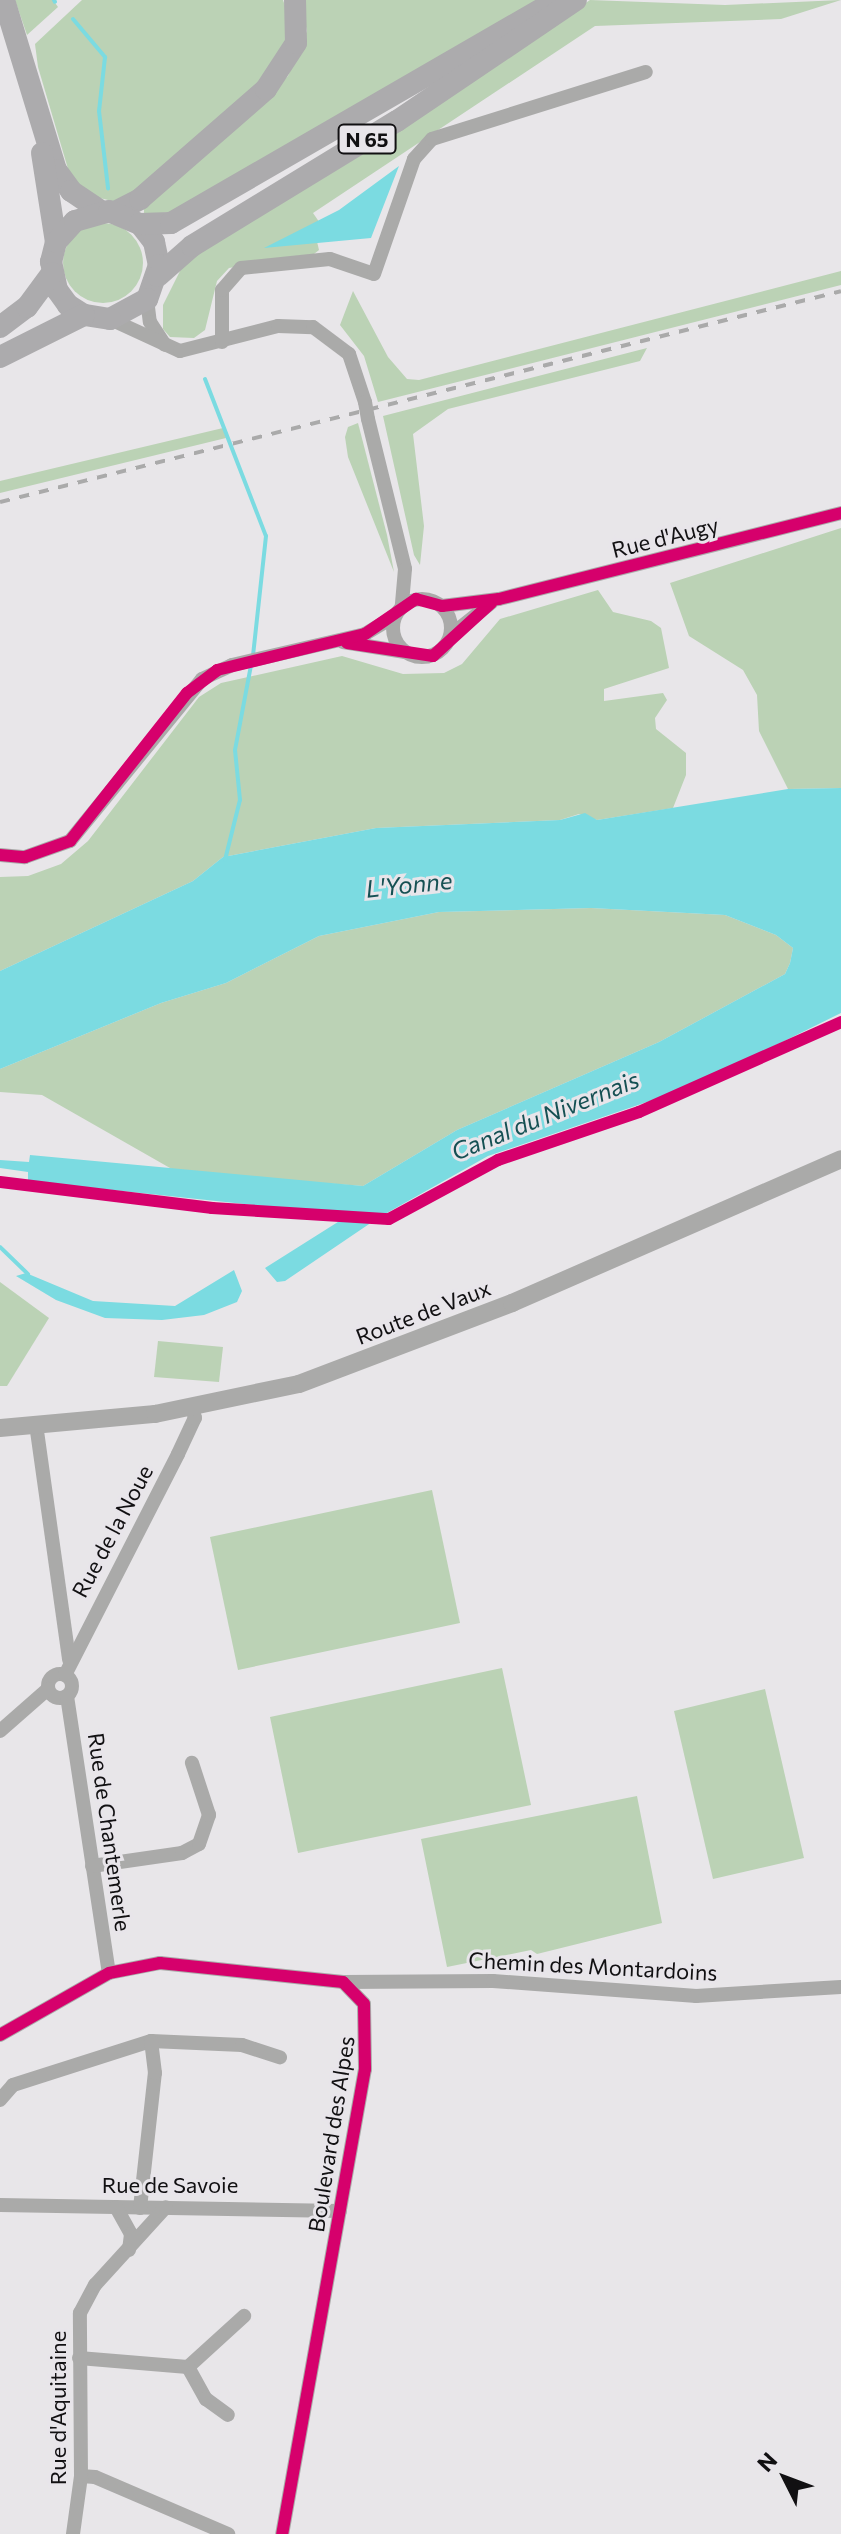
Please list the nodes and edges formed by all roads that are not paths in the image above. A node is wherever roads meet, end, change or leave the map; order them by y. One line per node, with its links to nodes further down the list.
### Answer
1 (4, 0): 6 (main road)
2 (295, 0): 7 (main road)
3 (557, 0): 8 (main road, N 65)
4 (576, 0): 11 (main road, N 65)
5 (646, 72): 16 (street)
6 (42, 132): 7 (main road); 9 (main road)
7 (109, 212): 8 (main road); 9 (main road)
8 (140, 224): 11 (main road)
9 (56, 242): 10 (main road)
10 (52, 273): 13 (main road); 15 (main road)
11 (158, 276): 12 (main road)
12 (147, 299): 14 (main road); 17 (street)
13 (84, 315): 14 (main road); 18 (main road)
14 (110, 319): 17 (street)
15 (0, 327)
16 (222, 342): 17 (street); 20 (street, bridge)
17 (166, 345)
18 (0, 357)
19 (841, 513): 22 (street, Rue d'Augy)
20 (405, 569): 21 (street); 24 (street)
21 (424, 599): 23 (street); 24 (street)
22 (499, 599): 23 (street, Rue d'Augy); 25 (street, Rue d'Augy)
23 (442, 606): 25 (street)
24 (399, 611): 26 (street); 27 (street)
25 (451, 635): 27 (street)
26 (339, 641): 27 (street); 28 (street)
27 (405, 652)
28 (0, 855)
29 (841, 1159): 30 (street, Route de Vaux)
30 (192, 1407): 31 (street, Route de Vaux); 33 (street, Rue de la Noue)
31 (36, 1424): 32 (street, Route de Vaux); 33 (street)
32 (0, 1428)
33 (69, 1660): 34 (street, Rue de la Noue)
34 (65, 1675): 35 (street); 36 (street)
35 (48, 1689): 36 (street); 37 (street)
36 (67, 1696): 39 (street, Rue de Chantemerle)
37 (0, 1731)
38 (192, 1763): 39 (street)
39 (92, 1866): 40 (street, Rue de Chantemerle)
40 (109, 1973): 41 (street); 43 (street)
41 (343, 1982): 42 (street, Chemin des Montardoins); 51 (street, Boulevard des Alpes)
42 (841, 1987)
43 (0, 2035)
44 (151, 2041): 45 (street); 46 (street); 50 (street)
45 (280, 2057)
46 (0, 2100)
47 (0, 2205): 48 (street, Rue de Savoie)
48 (116, 2207): 50 (street, Rue de Savoie); 52 (street)
49 (166, 2207): 50 (street, Rue de Savoie); 51 (street, Rue de Savoie); 52 (street, Rue d'Aquitaine)
50 (140, 2208)
51 (340, 2211): 60 (street, Boulevard des Alpes)
52 (129, 2251): 54 (street, Rue d'Aquitaine)
53 (244, 2316): 55 (street)
54 (79, 2358): 55 (street); 57 (street, Rue d'Aquitaine)
55 (188, 2367): 56 (street)
56 (228, 2415)
57 (81, 2476): 58 (street, Rue d'Aquitaine); 59 (street)
58 (73, 2534)
59 (228, 2534)
60 (282, 2534)

